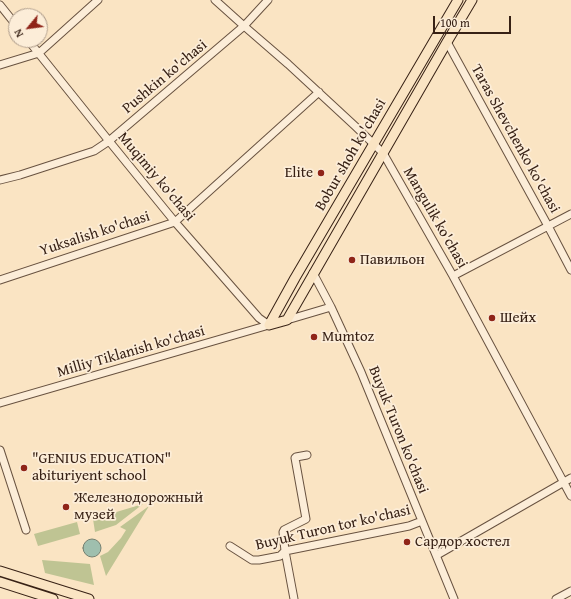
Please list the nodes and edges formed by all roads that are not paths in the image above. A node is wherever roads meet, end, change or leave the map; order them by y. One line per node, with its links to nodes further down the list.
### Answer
1 (98, 0): 11 (street)
2 (216, 0): 8 (street, Mangulik ko'chasi)
3 (268, 0): 8 (street, Pushkin ko'chasi)
4 (458, 0): 15 (main road, Bobur shoh ko'chasi)
5 (472, 0): 9 (main road, Bobur shoh ko'chasi)
6 (0, 5): 7 (street)
7 (8, 15)
8 (244, 26): 13 (street, Mangulik ko'chasi); 14 (street, Pushkin ko'chasi)
9 (447, 42): 16 (main road, Bobur shoh ko'chasi); 20 (street, Taras Shevchenko ko'chasi)
10 (35, 48): 11 (street, Muqimiy ko'chasi)
11 (39, 53): 12 (street); 14 (street, Muqimiy ko'chasi)
12 (0, 65)
13 (319, 92): 15 (street, Mangulik ko'chasi); 19 (street, Yuksalish ko'chasi)
14 (109, 141): 17 (street, Pushkin ko'chasi); 19 (street, Muqimiy ko'chasi)
15 (374, 144): 16 (street, Mangulik ko'chasi); 27 (main road, Bobur shoh ko'chasi)
16 (383, 153): 22 (main road, Bobur shoh ko'chasi); 23 (street, Mangulik ko'chasi)
17 (0, 180)
18 (571, 214): 20 (street)
19 (175, 222): 24 (street, Yuksalish ko'chasi); 27 (street, Muqimiy ko'chasi)
20 (548, 226): 21 (street, Taras Shevchenko ko'chasi); 23 (street)
21 (571, 270)
22 (313, 273): 25 (street, Buyuk Turon ko'chasi); 26 (main road, Bobur shoh ko'chasi)
23 (453, 276): 32 (street, Mangulik ko'chasi)
24 (0, 280)
25 (331, 307): 26 (street); 34 (street, Buyuk Turon ko'chasi)
26 (287, 320): 27 (main road)
27 (269, 326): 28 (street, Milliy Tiklanish ko'chasi)
28 (0, 404)
29 (0, 450): 35 (street)
30 (307, 455): 37 (street)
31 (571, 478): 32 (street)
32 (564, 482): 33 (street, Mangulik ko'chasi); 38 (street)
33 (571, 496)
34 (422, 521): 37 (street, Buyuk Turon tor ko'chasi); 38 (street, Buyuk Turon ko'chasi)
35 (26, 530)
36 (230, 546): 37 (street, Buyuk Turon tor ko'chasi)
37 (285, 551): 44 (street)
38 (437, 555): 45 (street, Buyuk Turon ko'chasi)
39 (0, 571): 43 (main road)
40 (0, 582): 42 (main road)
41 (571, 591): 46 (street)
42 (53, 599)
43 (89, 599)
44 (294, 599)
45 (454, 599)
46 (556, 599)

